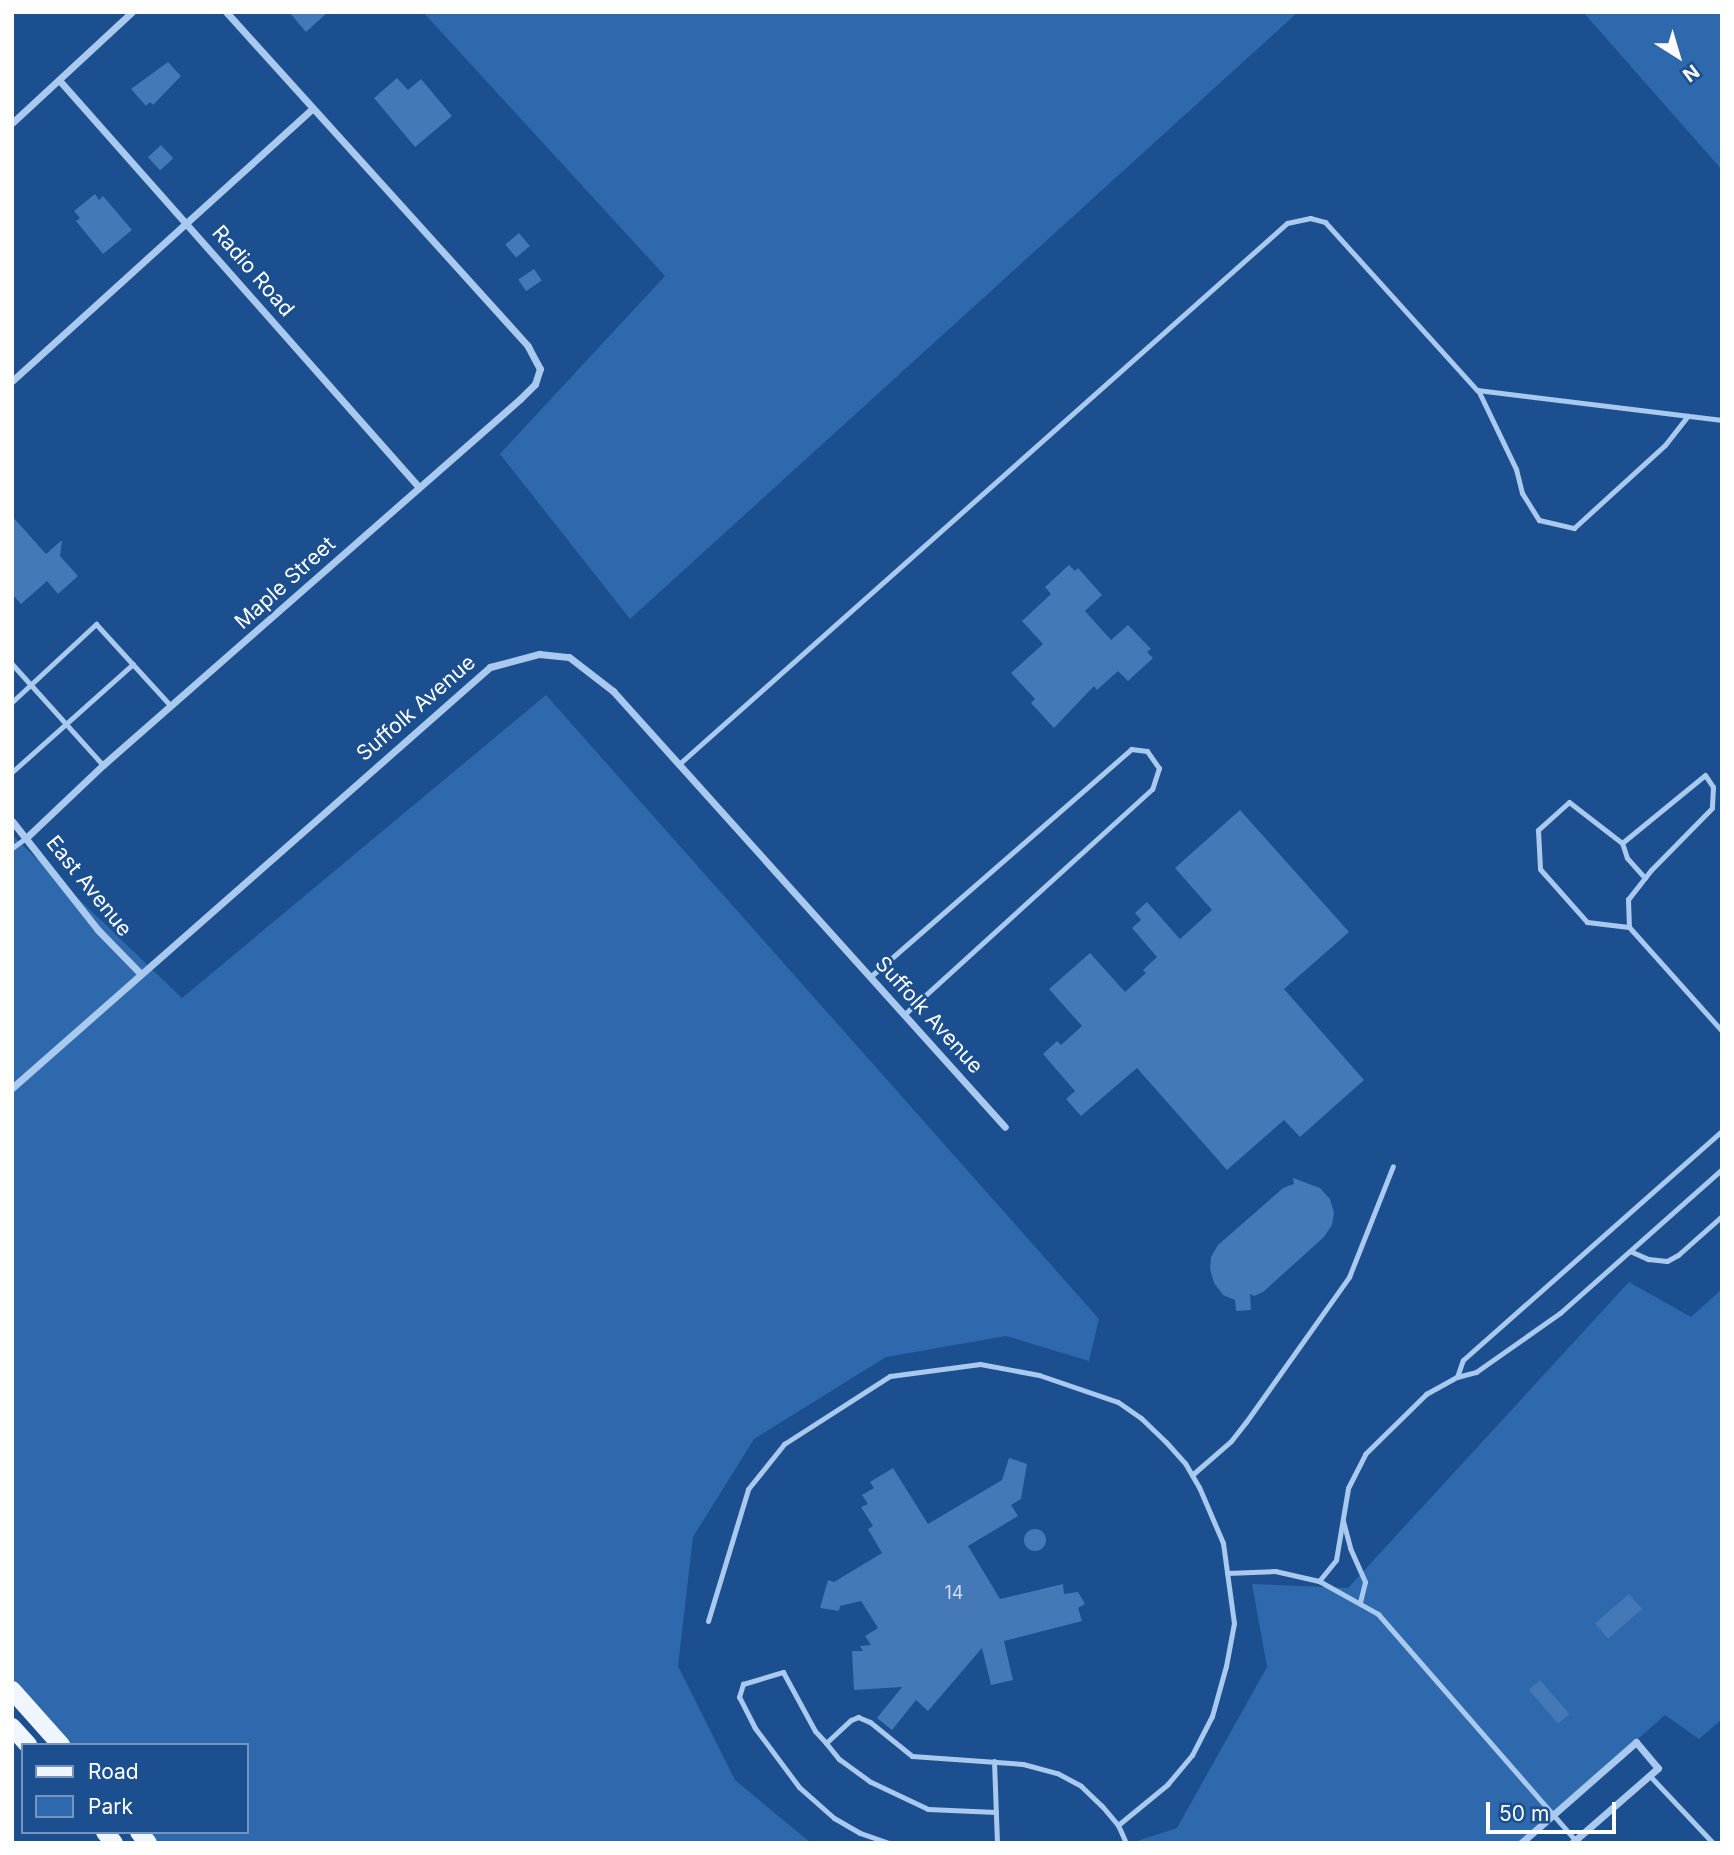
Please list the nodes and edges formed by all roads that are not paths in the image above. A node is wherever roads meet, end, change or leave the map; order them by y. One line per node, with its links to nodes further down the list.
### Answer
1 (132, 12): 3 (street)
2 (226, 12): 4 (street)
3 (59, 80): 5 (street); 6 (street, Radio Road)
4 (312, 109): 6 (street); 11 (street, Maple Street)
5 (12, 122)
6 (187, 223): 7 (street); 11 (street, Radio Road)
7 (12, 381)
8 (1478, 390): 9 (lane); 9 (lane); 18 (lane)
9 (1688, 416): 10 (lane)
10 (1722, 420)
11 (418, 486): 16 (street, Maple Street)
12 (12, 664): 14 (lane)
13 (133, 664): 14 (lane); 16 (lane); 17 (lane)
14 (30, 685): 15 (lane); 17 (lane)
15 (12, 702)
16 (171, 706): 19 (street, Maple Street)
17 (66, 724): 19 (lane); 20 (lane)
18 (679, 764): 27 (street, Suffolk Avenue); 28 (street, Suffolk Avenue)
19 (103, 765): 22 (street, Maple Street)
20 (12, 772)
21 (12, 821): 22 (street, East Avenue)
22 (27, 836): 24 (lane); 27 (street, East Avenue)
23 (1622, 843): 25 (lane); 25 (lane); 26 (lane)
24 (12, 848)
25 (1644, 878): 26 (lane)
26 (1629, 927): 30 (lane)
27 (140, 973): 31 (street, Suffolk Avenue)
28 (870, 977): 29 (street, Suffolk Avenue); 29 (lane)
29 (904, 1014): 32 (street, Suffolk Avenue)
30 (1722, 1031)
31 (12, 1087)
32 (1005, 1126)
33 (1722, 1131): 38 (lane)
34 (1393, 1166): 39 (lane)
35 (1722, 1169): 37 (lane)
36 (1722, 1216): 37 (lane)
37 (1630, 1251): 38 (lane)
38 (1457, 1377): 40 (lane)
39 (1192, 1475): 41 (lane); 44 (lane)
40 (1343, 1518): 42 (lane); 43 (lane)
41 (1227, 1573): 42 (lane); 54 (lane)
42 (1319, 1581): 43 (lane)
43 (1360, 1602): 53 (lane)
44 (708, 1621)
45 (12, 1690): 48 (main road)
46 (12, 1727): 47 (main road)
47 (26, 1743)
48 (59, 1743)
49 (827, 1743): 50 (lane); 52 (lane); 56 (lane)
50 (993, 1761): 52 (lane); 54 (lane)
51 (1649, 1775): 53 (street); 55 (street); 60 (lane)
52 (996, 1812): 57 (lane)
53 (1553, 1815): 55 (lane); 59 (street)
54 (1118, 1825): 58 (lane)
55 (1574, 1842)
56 (889, 1843)
57 (997, 1843)
58 (1126, 1843)
59 (1521, 1843)
60 (1713, 1843)

